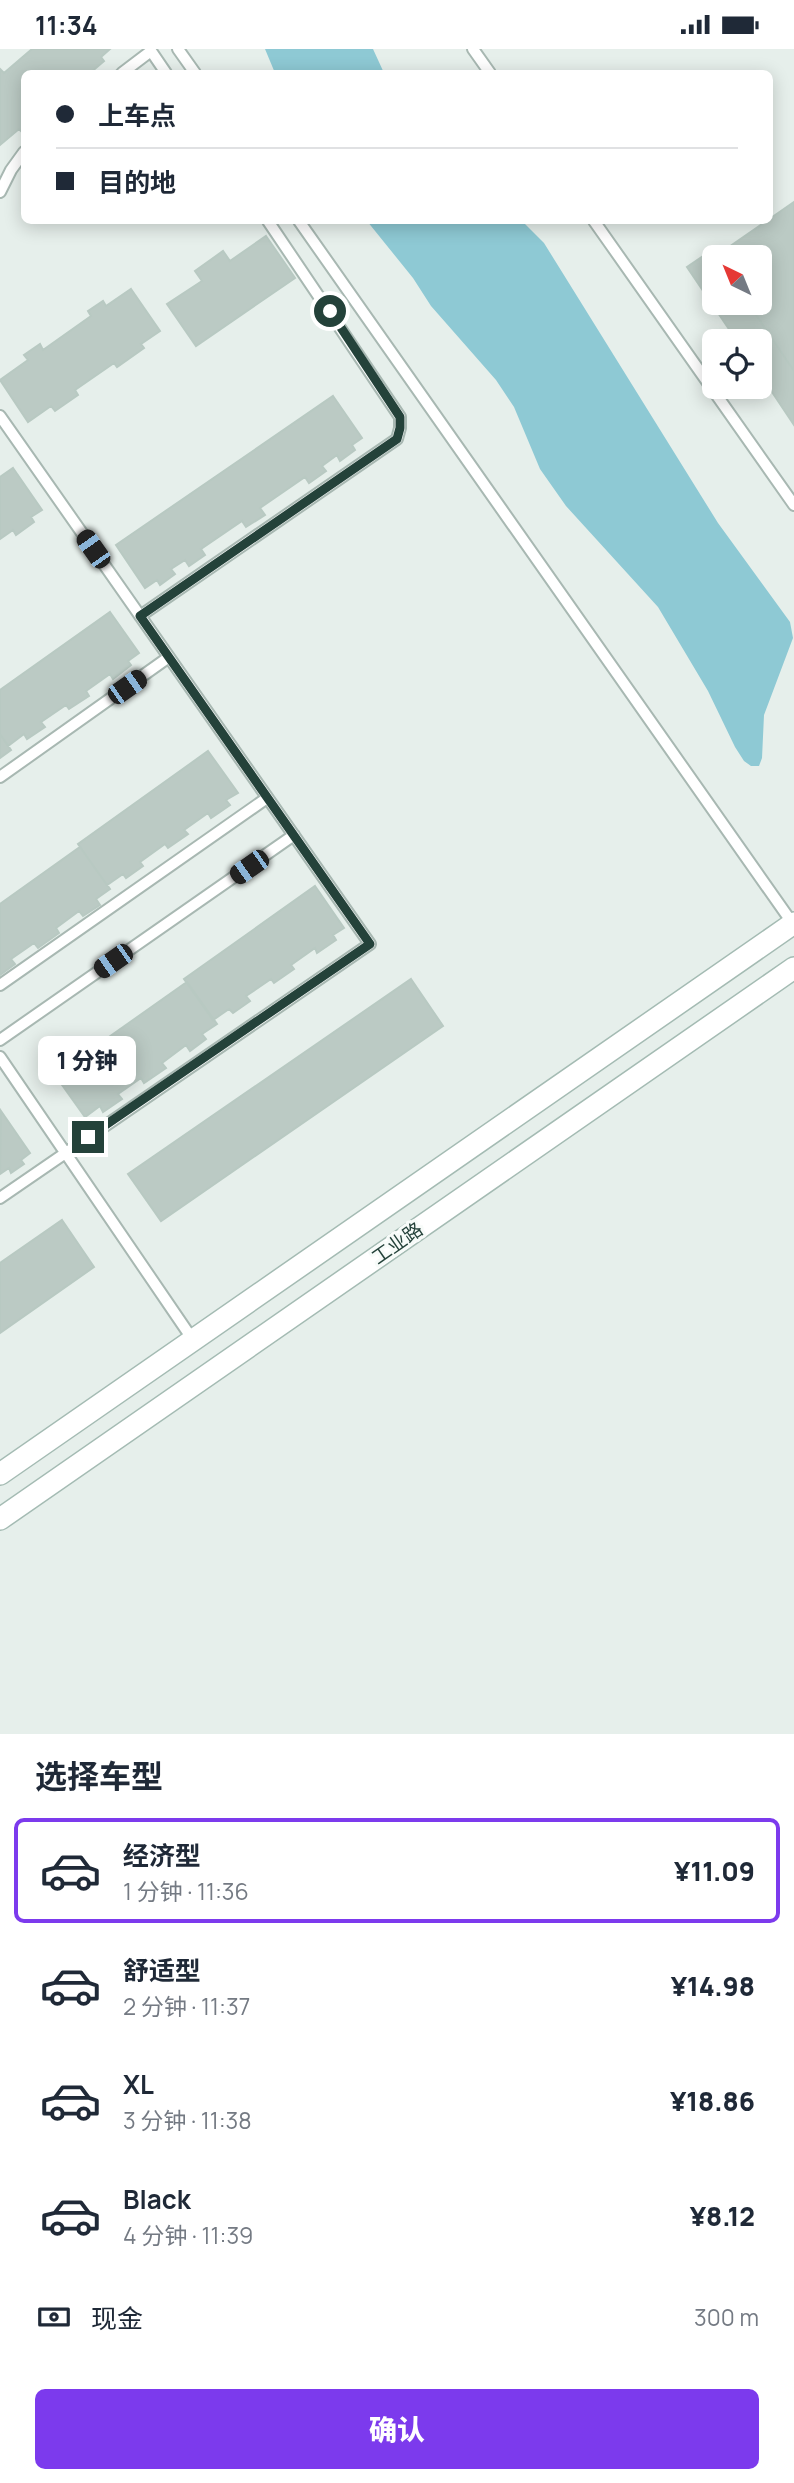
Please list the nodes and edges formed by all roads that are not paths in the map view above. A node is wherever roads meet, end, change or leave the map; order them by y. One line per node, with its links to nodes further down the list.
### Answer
1 (178, 49): 5 (lane)
2 (473, 49): 6 (lane)
3 (125, 70): 4 (lane)
4 (164, 70)
5 (193, 70)
6 (488, 70)
7 (21, 156): 8 (lane)
8 (0, 192)
9 (270, 224): 14 (lane)
10 (301, 224): 19 (lane)
11 (595, 224): 13 (lane)
12 (0, 417): 14 (lane)
13 (794, 505)
14 (140, 616): 15 (lane)
15 (169, 657): 16 (lane); 17 (lane)
16 (0, 777)
17 (267, 798): 18 (lane); 21 (lane)
18 (294, 835): 22 (lane); 24 (lane)
19 (794, 923): 26 (street, 工业路)
20 (794, 968): 28 (street, 工业路)
21 (0, 985)
22 (0, 1040)
23 (0, 1057): 24 (lane)
24 (66, 1152): 25 (lane); 26 (lane)
25 (0, 1198)
26 (193, 1340): 27 (street, 工业路)
27 (0, 1474)
28 (0, 1519)

